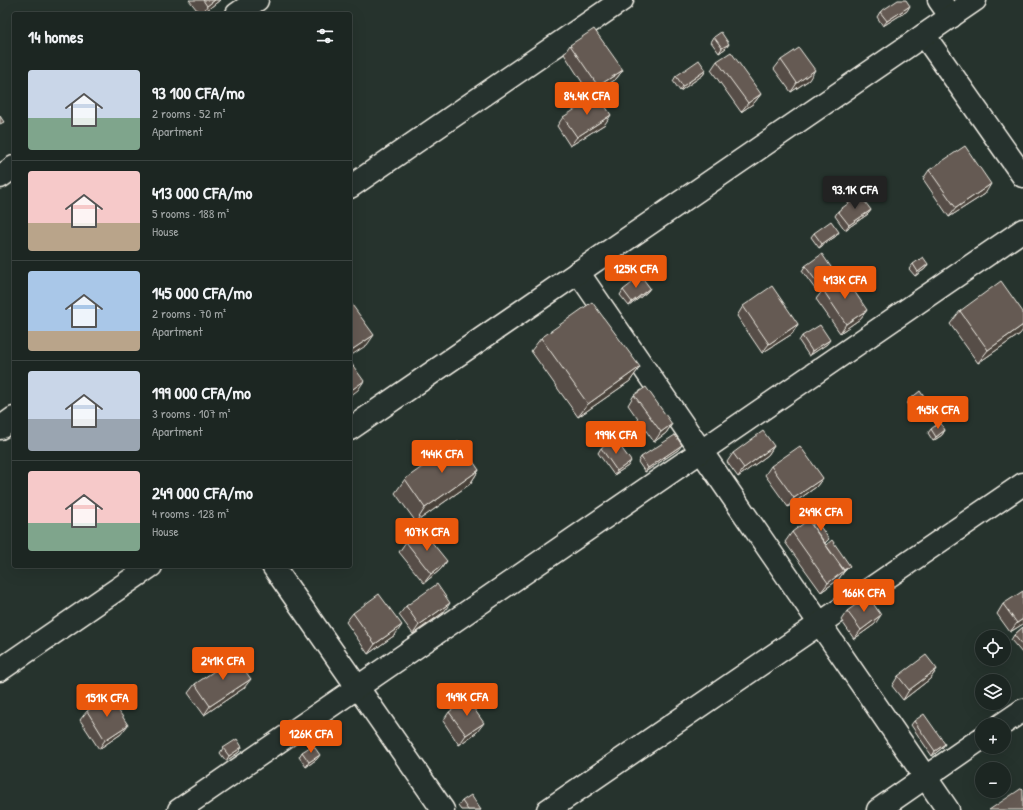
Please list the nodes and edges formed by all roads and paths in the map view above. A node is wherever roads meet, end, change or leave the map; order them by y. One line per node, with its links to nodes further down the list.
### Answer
1 (257, 0): 5 (street)
2 (622, 0): 10 (street)
3 (975, 0): 4 (street)
4 (945, 8): 6 (street)
5 (240, 12)
6 (924, 35): 8 (street); 12 (street)
7 (12, 168): 9 (street)
8 (1023, 176)
9 (0, 177)
10 (352, 186)
11 (1023, 230): 16 (street)
12 (578, 272): 15 (street); 16 (street)
13 (12, 419): 14 (street)
14 (0, 428)
15 (352, 428)
16 (701, 451): 20 (street); 22 (street)
17 (1023, 484): 20 (street)
18 (148, 568): 21 (street)
19 (274, 568): 22 (street)
20 (820, 624): 26 (street); 29 (street)
21 (0, 670)
22 (357, 687): 27 (street); 28 (street)
23 (1023, 710): 24 (street)
24 (1011, 718)
25 (975, 743): 26 (street)
26 (925, 777): 30 (street); 31 (street)
27 (179, 810)
28 (443, 810)
29 (548, 810)
30 (878, 810)
31 (948, 810)

